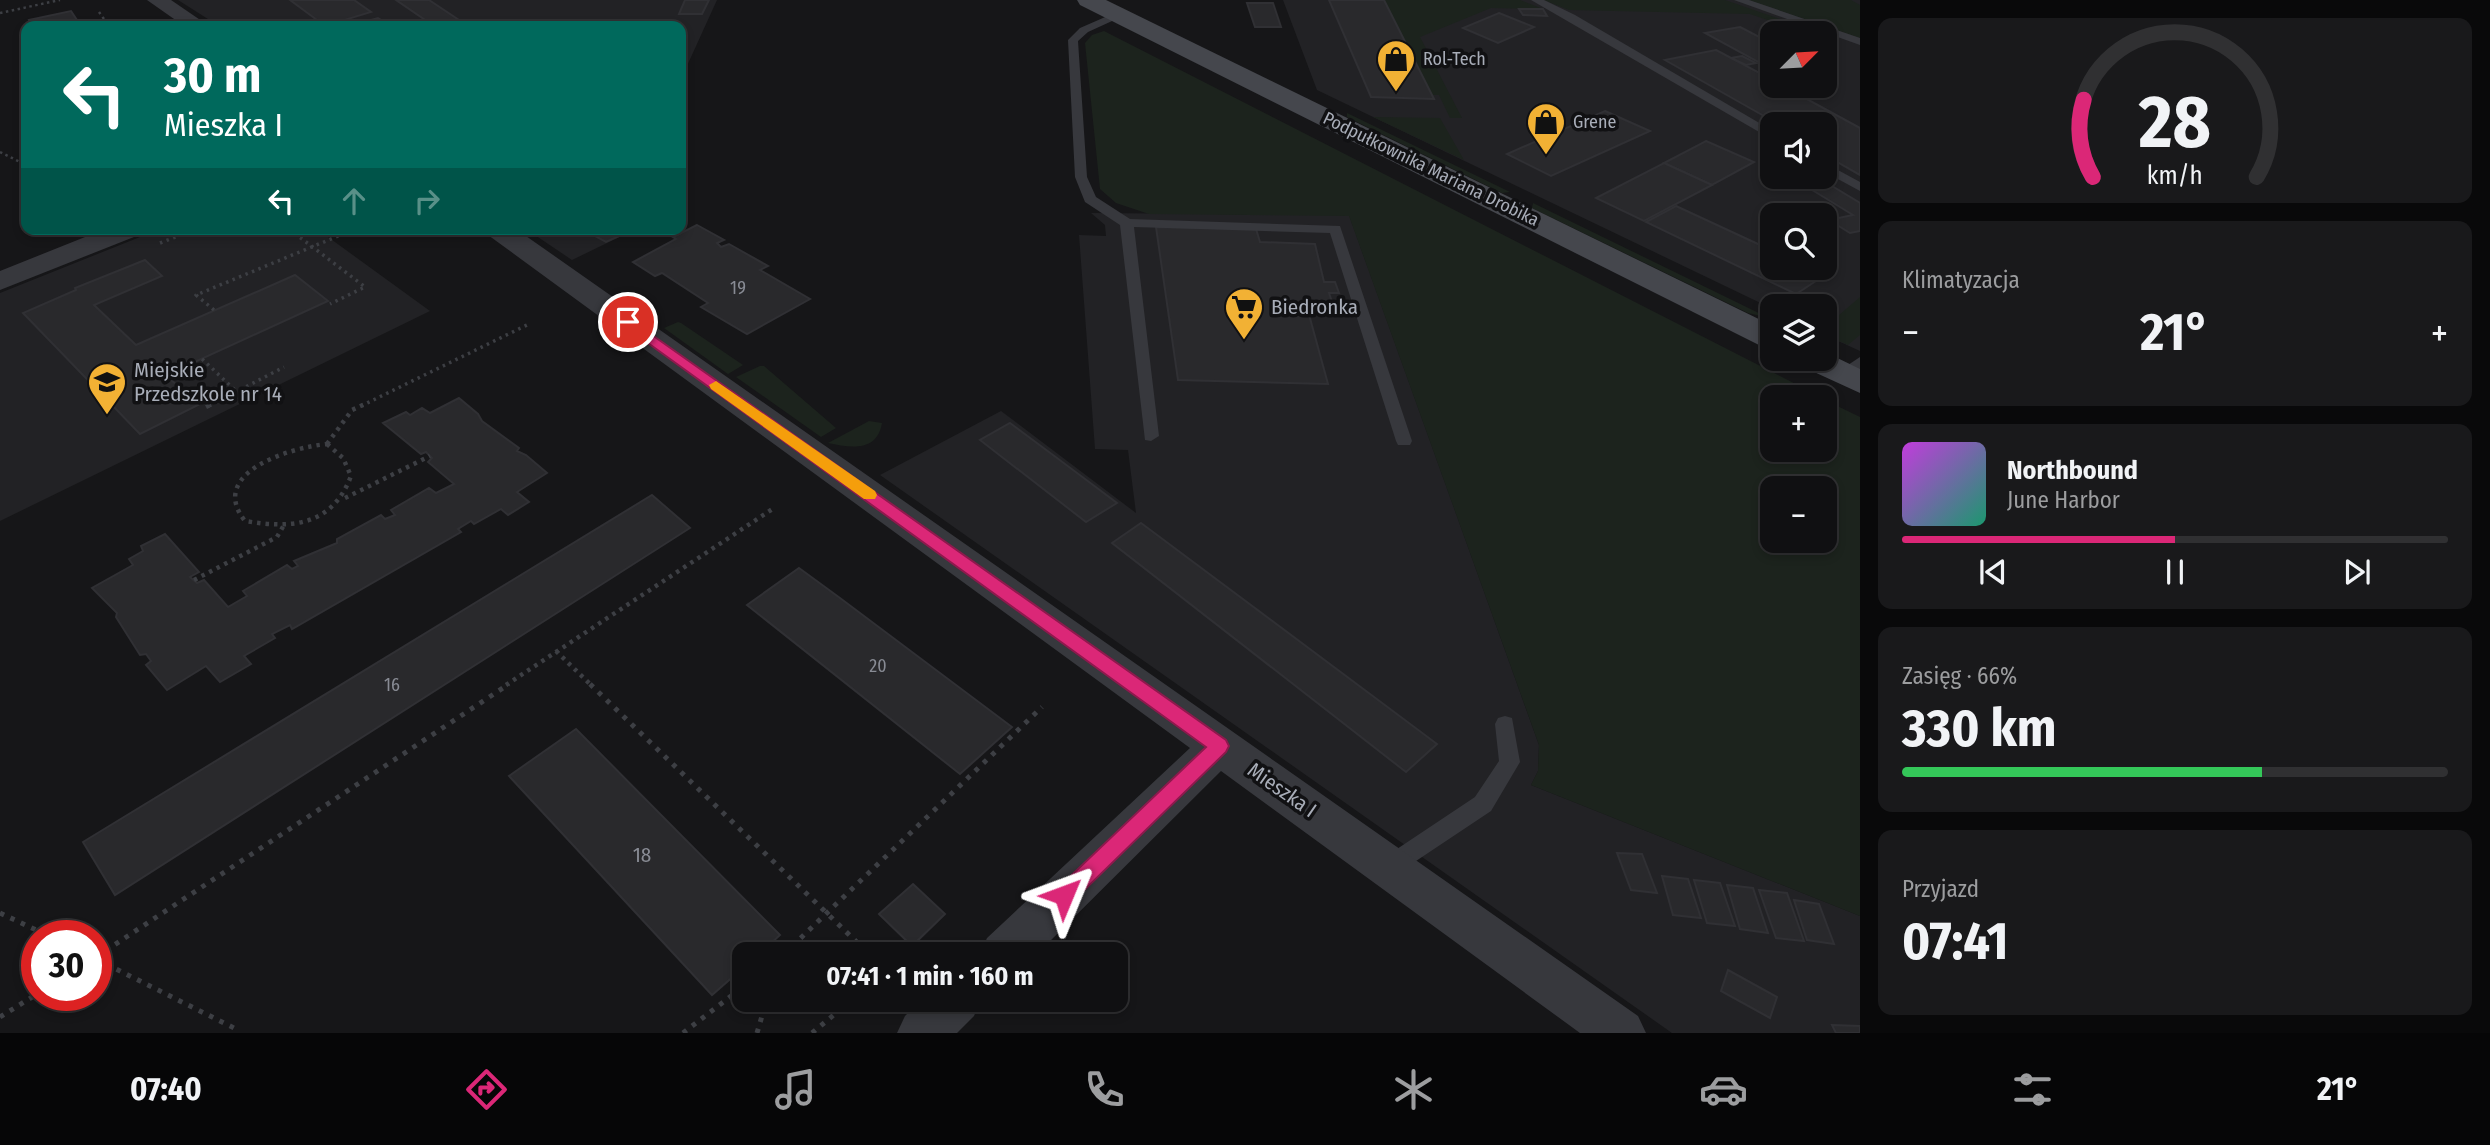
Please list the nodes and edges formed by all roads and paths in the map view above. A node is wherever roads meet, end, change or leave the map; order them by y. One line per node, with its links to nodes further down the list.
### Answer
1 (35, 0): 7 (path)
2 (60, 0): 7 (path)
3 (157, 0): 12 (street)
4 (1088, 0): 10 (main road, Podpułkownika Mariana Drobika)
5 (1536, 0): 14 (lane)
6 (1739, 0): 13 (lane)
7 (38, 6): 9 (path)
8 (99, 12): 11 (path)
9 (0, 13)
10 (1119, 14): 19 (lane); 29 (main road, Podpułkownika Mariana Drobika)
11 (105, 21)
12 (190, 21)
13 (1860, 42)
14 (1760, 128)
15 (0, 152): 16 (path)
16 (21, 162)
17 (1837, 174): 18 (lane)
18 (1860, 187)
19 (1127, 223): 36 (lane); 37 (lane)
20 (115, 235): 25 (street)
21 (297, 235): 24 (path)
22 (341, 235): 24 (path)
23 (506, 235): 47 (street, Mieszka I)
24 (313, 247): 26 (path); 27 (path)
25 (0, 281)
26 (330, 304)
27 (214, 310)
28 (529, 324): 38 (path)
29 (1760, 333)
30 (202, 359): 34 (path)
31 (284, 367): 34 (path)
32 (1837, 367): 33 (main road)
33 (1855, 373)
34 (236, 391): 35 (path)
35 (206, 407)
36 (1151, 436)
37 (1404, 441)
38 (327, 444): 40 (path); 42 (path)
39 (430, 456): 40 (path)
40 (344, 498): 42 (path)
41 (774, 508): 44 (path)
42 (284, 524): 43 (path)
43 (194, 580)
44 (556, 651): 49 (path); 55 (path)
45 (1042, 707): 49 (path)
46 (1505, 724): 48 (lane)
47 (1219, 746): 48 (street, Mieszka I); 54 (street)
48 (1390, 866): 68 (street, Mieszka I)
49 (827, 912): 52 (path); 53 (path)
50 (0, 913): 51 (path)
51 (21, 923)
52 (796, 942)
53 (857, 942)
54 (1016, 942)
55 (112, 947)
56 (112, 966): 63 (path)
57 (732, 995): 64 (path)
58 (21, 1004): 62 (path)
59 (763, 1012): 65 (path)
60 (837, 1012): 66 (path)
61 (944, 1012): 67 (street)
62 (0, 1017)
63 (237, 1033)
64 (683, 1033)
65 (757, 1033)
66 (812, 1033)
67 (922, 1033)
68 (1621, 1033)

